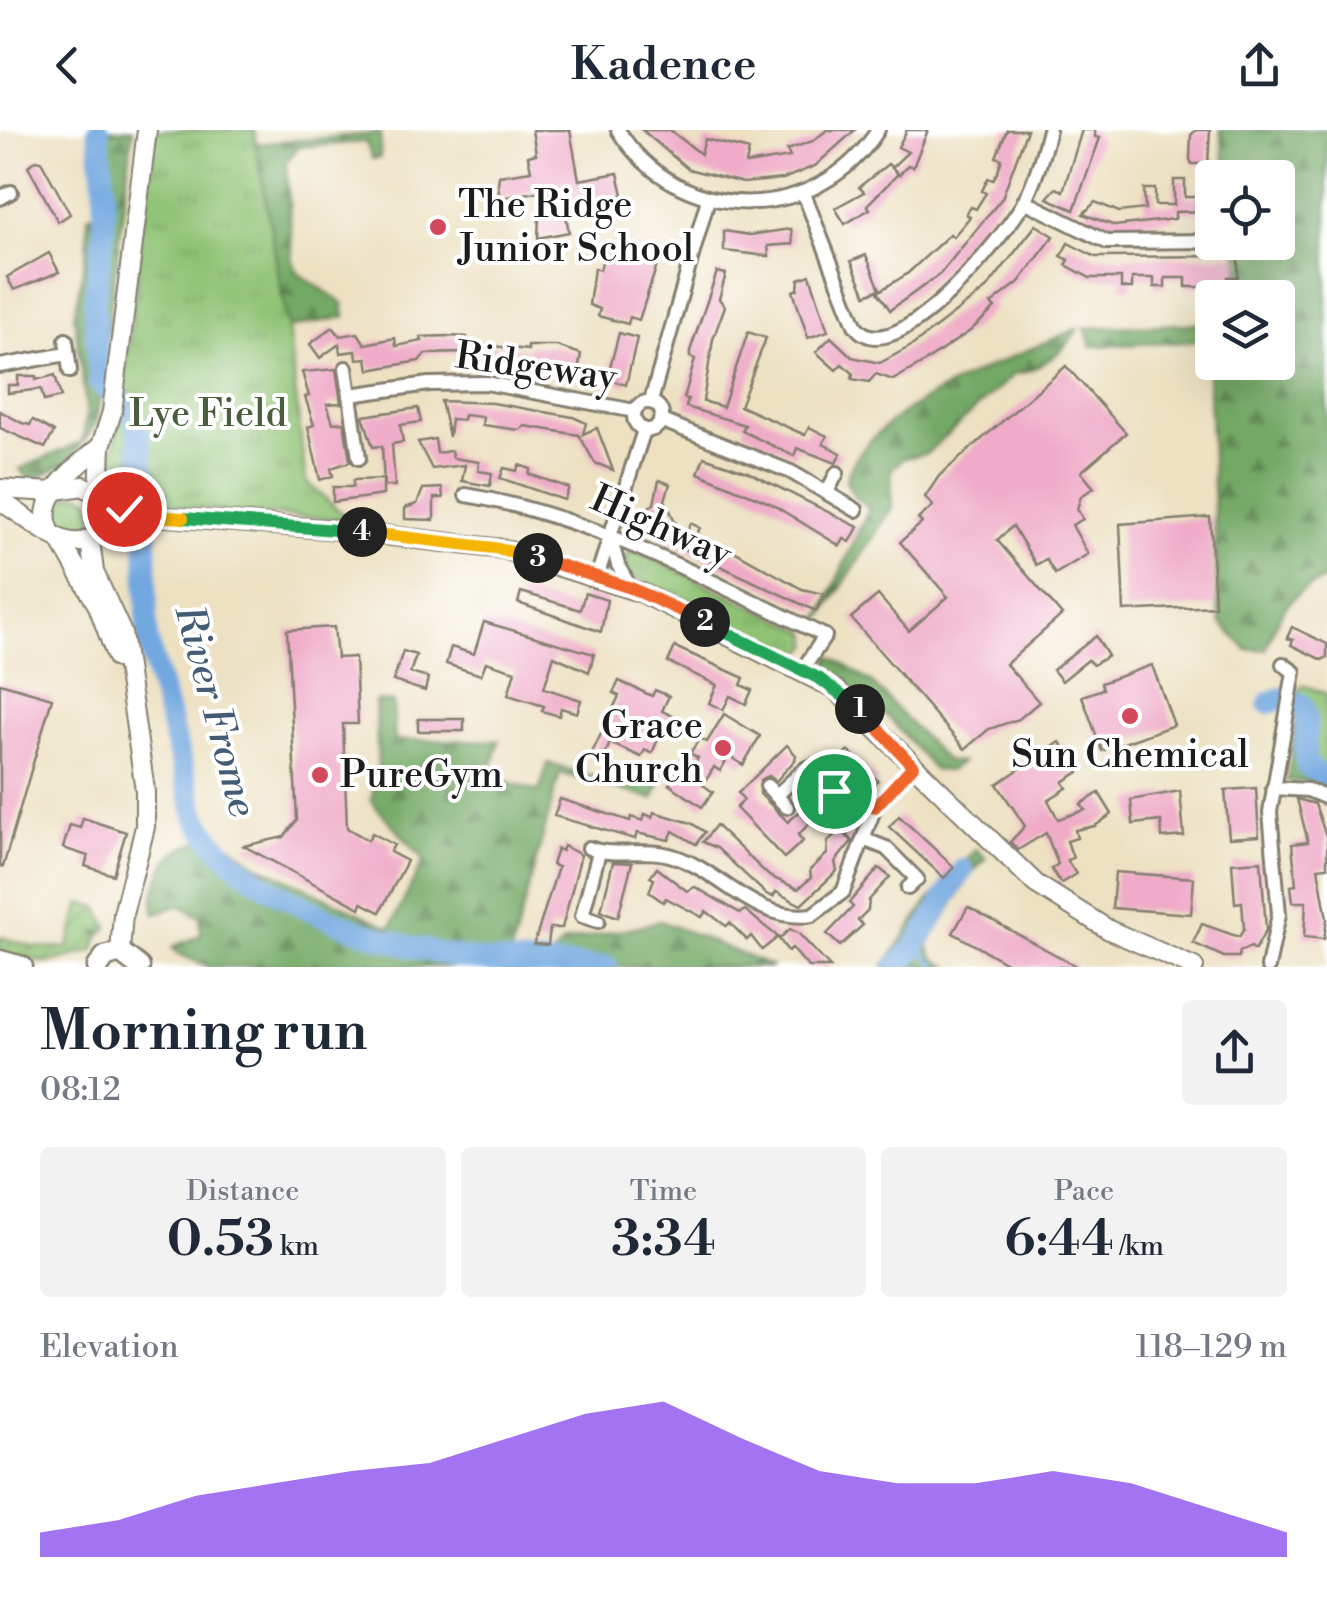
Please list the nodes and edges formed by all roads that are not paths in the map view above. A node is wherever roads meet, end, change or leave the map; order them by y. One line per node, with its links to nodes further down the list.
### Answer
1 (146, 130): 19 (main road)
2 (618, 130): 6 (street)
3 (878, 130): 5 (street)
4 (1049, 130): 7 (street)
5 (804, 194): 6 (street); 7 (street)
6 (708, 199): 15 (street)
7 (1024, 201): 8 (street)
8 (1195, 241)
9 (66, 340): 10 (street)
10 (68, 354): 11 (street); 13 (street)
11 (0, 366)
12 (346, 368): 14 (street)
13 (70, 371)
14 (350, 396): 16 (street, Ridgeway); 20 (street)
15 (651, 401): 16 (street); 17 (street)
16 (635, 411): 18 (street)
17 (660, 420): 18 (street); 24 (street, Ridgeway)
18 (644, 430): 32 (street)
19 (101, 446): 23 (main road); 26 (main road)
20 (359, 458)
21 (837, 473): 24 (street)
22 (0, 490): 23 (main road)
23 (55, 491): 26 (main road); 31 (main road)
24 (827, 492): 28 (street, Ridgeway)
25 (466, 495): 32 (street, Highway)
26 (100, 498): 29 (main road); 30 (main road)
27 (0, 501): 31 (main road)
28 (856, 510)
29 (140, 515): 30 (main road); 33 (main road)
30 (94, 536): 31 (main road); 37 (main road)
31 (56, 537): 37 (main road)
32 (612, 538): 33 (street); 34 (street); 35 (street, Highway)
33 (597, 577): 34 (main road)
34 (631, 588): 35 (main road)
35 (803, 670): 38 (main road)
36 (1294, 672): 39 (street)
37 (125, 677): 46 (main road)
38 (913, 766): 42 (street); 51 (main road)
39 (1273, 788): 40 (street); 52 (street)
40 (1327, 798)
41 (787, 807): 42 (street)
42 (875, 807): 43 (street)
43 (863, 839): 44 (street); 45 (street)
44 (908, 888)
45 (598, 921)
46 (120, 952): 49 (main road); 50 (main road)
47 (0, 961): 48 (main road)
48 (22, 967)
49 (98, 967)
50 (139, 967)
51 (1194, 967)
52 (1268, 967)

